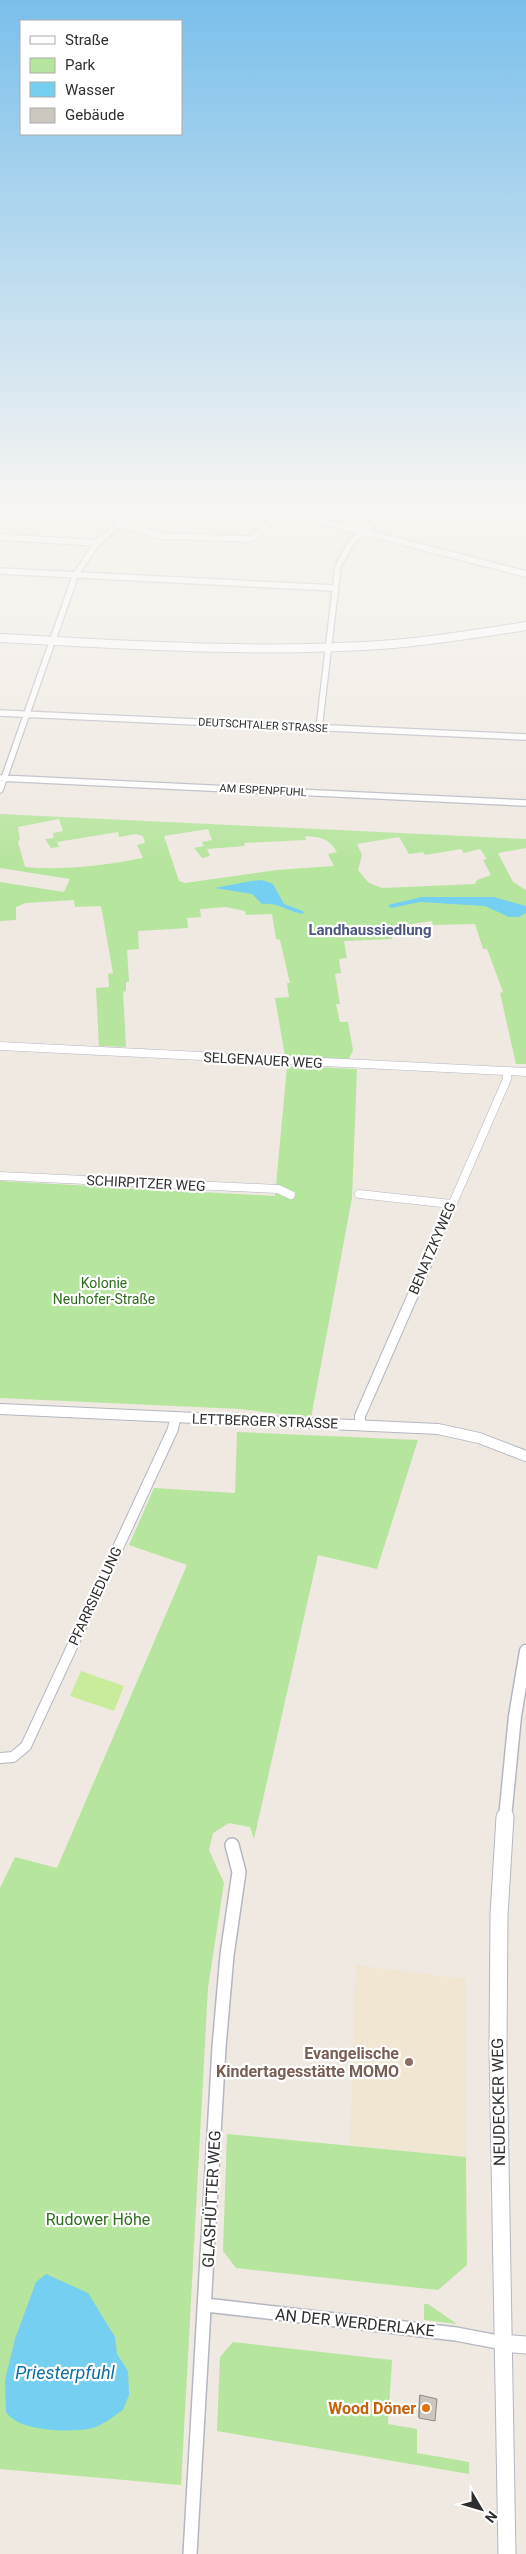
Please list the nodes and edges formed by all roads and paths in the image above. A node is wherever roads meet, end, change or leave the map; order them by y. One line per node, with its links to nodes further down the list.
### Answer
1 (57, 625): 8 (street)
2 (330, 625): 9 (street)
3 (526, 626): 6 (main road)
4 (526, 633): 6 (main road)
5 (0, 638): 8 (main road)
6 (466, 639): 9 (main road)
7 (0, 643): 8 (main road)
8 (50, 643): 9 (main road); 11 (street)
9 (327, 651): 12 (street)
10 (0, 713): 11 (street, DEUTSCHTALER STRASSE)
11 (25, 714): 12 (street, DEUTSCHTALER STRASSE); 14 (street)
12 (319, 728): 13 (street, DEUTSCHTALER STRASSE)
13 (526, 737)
14 (2, 778): 15 (street); 16 (street, AM ESPENPFUHL)
15 (0, 790)
16 (526, 803)
17 (0, 1046): 18 (street, SELGENAUER WEG)
18 (507, 1072): 19 (street, SELGENAUER WEG); 23 (street, BENATZKYWEG)
19 (526, 1072)
20 (0, 1176): 22 (street, SCHIRPITZER WEG)
21 (359, 1194): 23 (street)
22 (291, 1195)
23 (451, 1204): 26 (street, BENATZKYWEG)
24 (0, 1409): 25 (street, LETTBERGER STRASSE)
25 (175, 1418): 26 (street, LETTBERGER STRASSE); 29 (street, PFARRSIEDLUNG)
26 (360, 1425): 27 (street, LETTBERGER STRASSE)
27 (526, 1456)
28 (526, 1651): 32 (street, NEUDECKER WEG)
29 (0, 1758)
30 (232, 1845): 31 (street, GLASHÜTTER WEG)
31 (206, 2305): 32 (street, AN DER WERDERLAKE); 34 (street, GLASHÜTTER WEG)
32 (503, 2343): 33 (street); 35 (street, NEUDECKER WEG)
33 (526, 2345)
34 (190, 2554)
35 (507, 2554)

